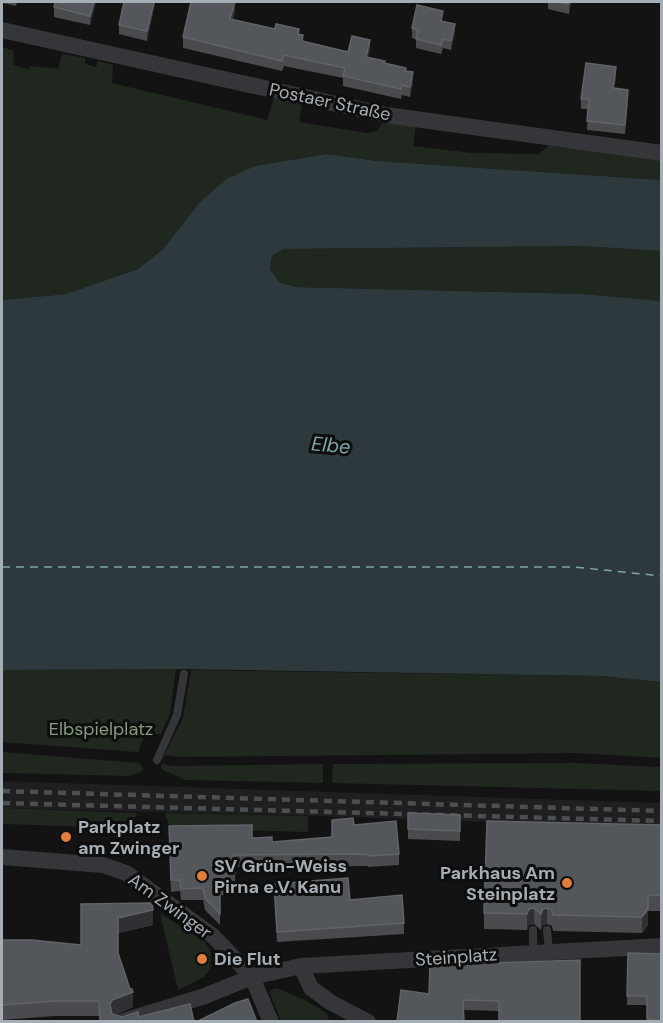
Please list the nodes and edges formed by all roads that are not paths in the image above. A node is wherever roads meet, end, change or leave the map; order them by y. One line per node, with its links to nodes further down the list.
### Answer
1 (2, 30): 2 (street, Postaer Straße)
2 (662, 153)
3 (184, 674): 4 (lane)
4 (157, 760)
5 (2, 857): 11 (street, Am Zwinger)
6 (533, 930): 9 (lane)
7 (547, 930): 9 (lane)
8 (662, 946): 9 (street, Steinplatz)
9 (541, 952): 10 (street, Steinplatz)
10 (301, 966): 11 (street, Steinplatz); 14 (street)
11 (252, 977): 12 (street, Steinplatz); 13 (street)
12 (120, 1022)
13 (271, 1022)
14 (368, 1022)

